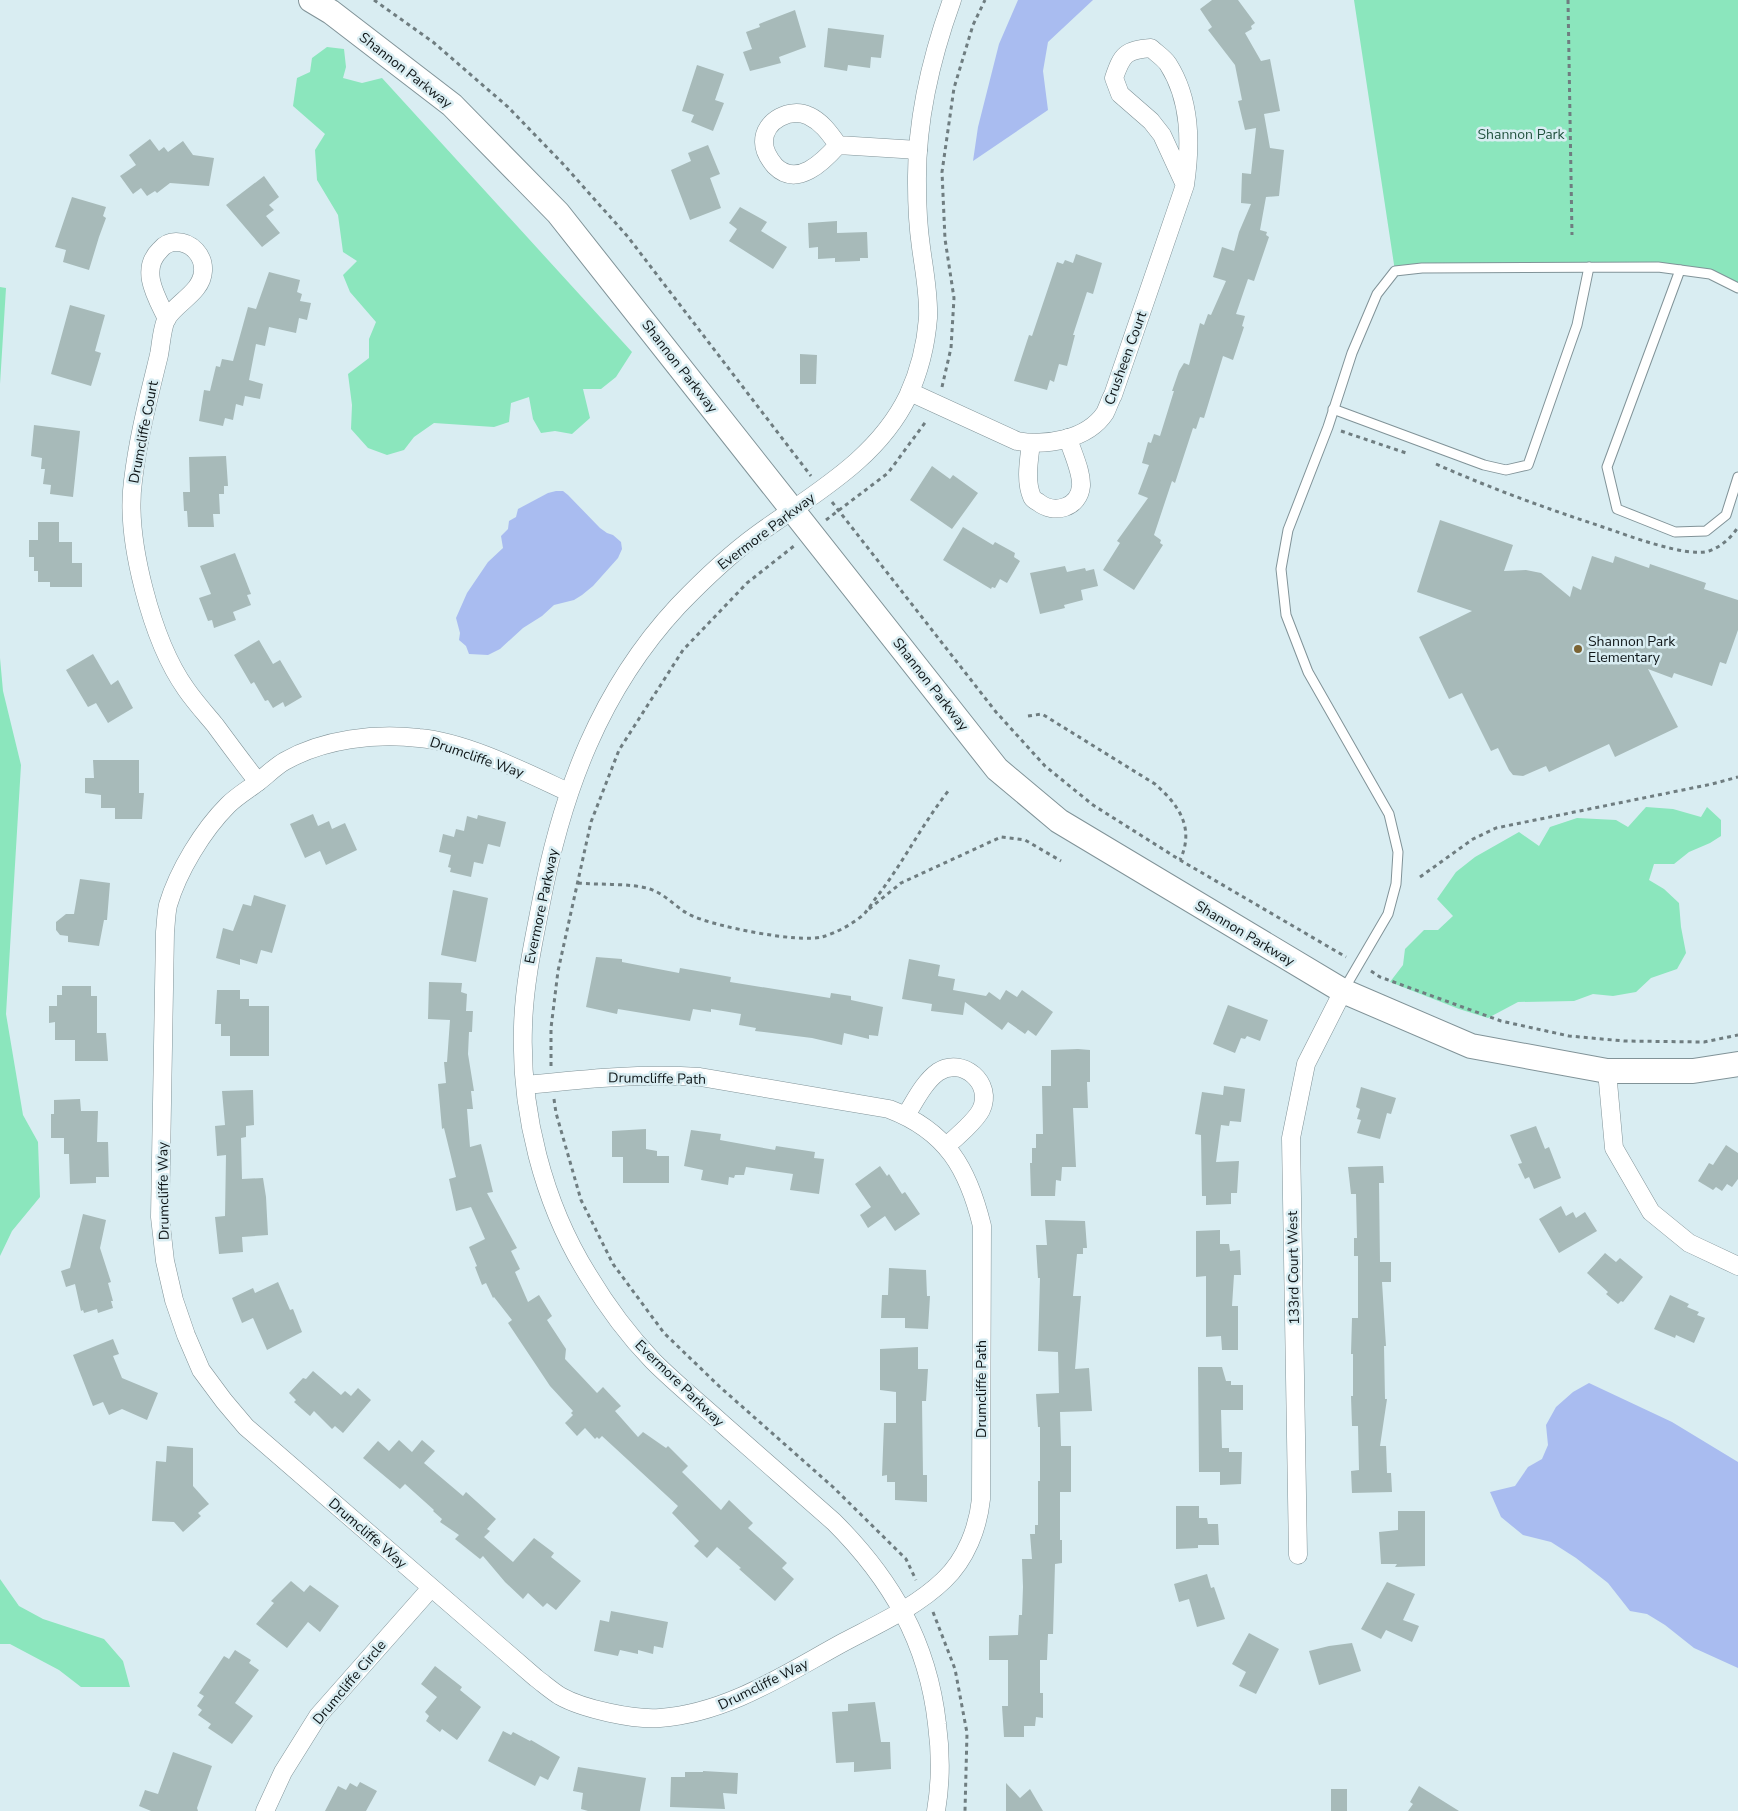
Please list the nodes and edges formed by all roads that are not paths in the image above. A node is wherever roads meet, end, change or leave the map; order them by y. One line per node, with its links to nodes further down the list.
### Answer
1 (311, 0): 15 (street, Shannon Parkway)
2 (952, 0): 4 (street, Evermore Parkway)
3 (838, 145): 4 (street)
4 (918, 150): 10 (street, Evermore Parkway)
5 (1185, 184): 5 (street, Crusheen Court); 12 (street, Crusheen Court)
6 (1589, 267): 7 (lane); 11 (lane); 11 (lane)
7 (1680, 270): 8 (lane); 14 (lane)
8 (1738, 288)
9 (167, 319): 16 (street, Drumcliffe Court)
10 (910, 392): 13 (street, Crusheen Court); 15 (street, Evermore Parkway)
11 (1333, 410): 18 (lane)
12 (1068, 438): 13 (street, Crusheen Court); 13 (street)
13 (1031, 443)
14 (1738, 477)
15 (793, 509): 17 (street, Evermore Parkway); 18 (street, Shannon Parkway)
16 (258, 782): 17 (street, Drumcliffe Way); 26 (street, Drumcliffe Way)
17 (568, 792): 21 (street, Evermore Parkway)
18 (1343, 991): 20 (street, Shannon Parkway); 25 (street, 133rd Court West)
19 (1738, 1064): 20 (street, Shannon Parkway)
20 (1607, 1071): 24 (street)
21 (526, 1085): 22 (street, Drumcliffe Path); 27 (street, Evermore Parkway)
22 (906, 1115): 23 (street, Drumcliffe Path); 23 (street)
23 (946, 1146): 27 (street, Drumcliffe Path)
24 (1738, 1266)
25 (1298, 1555)
26 (431, 1588): 27 (street, Drumcliffe Way); 28 (street, Drumcliffe Circle)
27 (903, 1610): 29 (street, Evermore Parkway)
28 (265, 1811)
29 (936, 1811)

